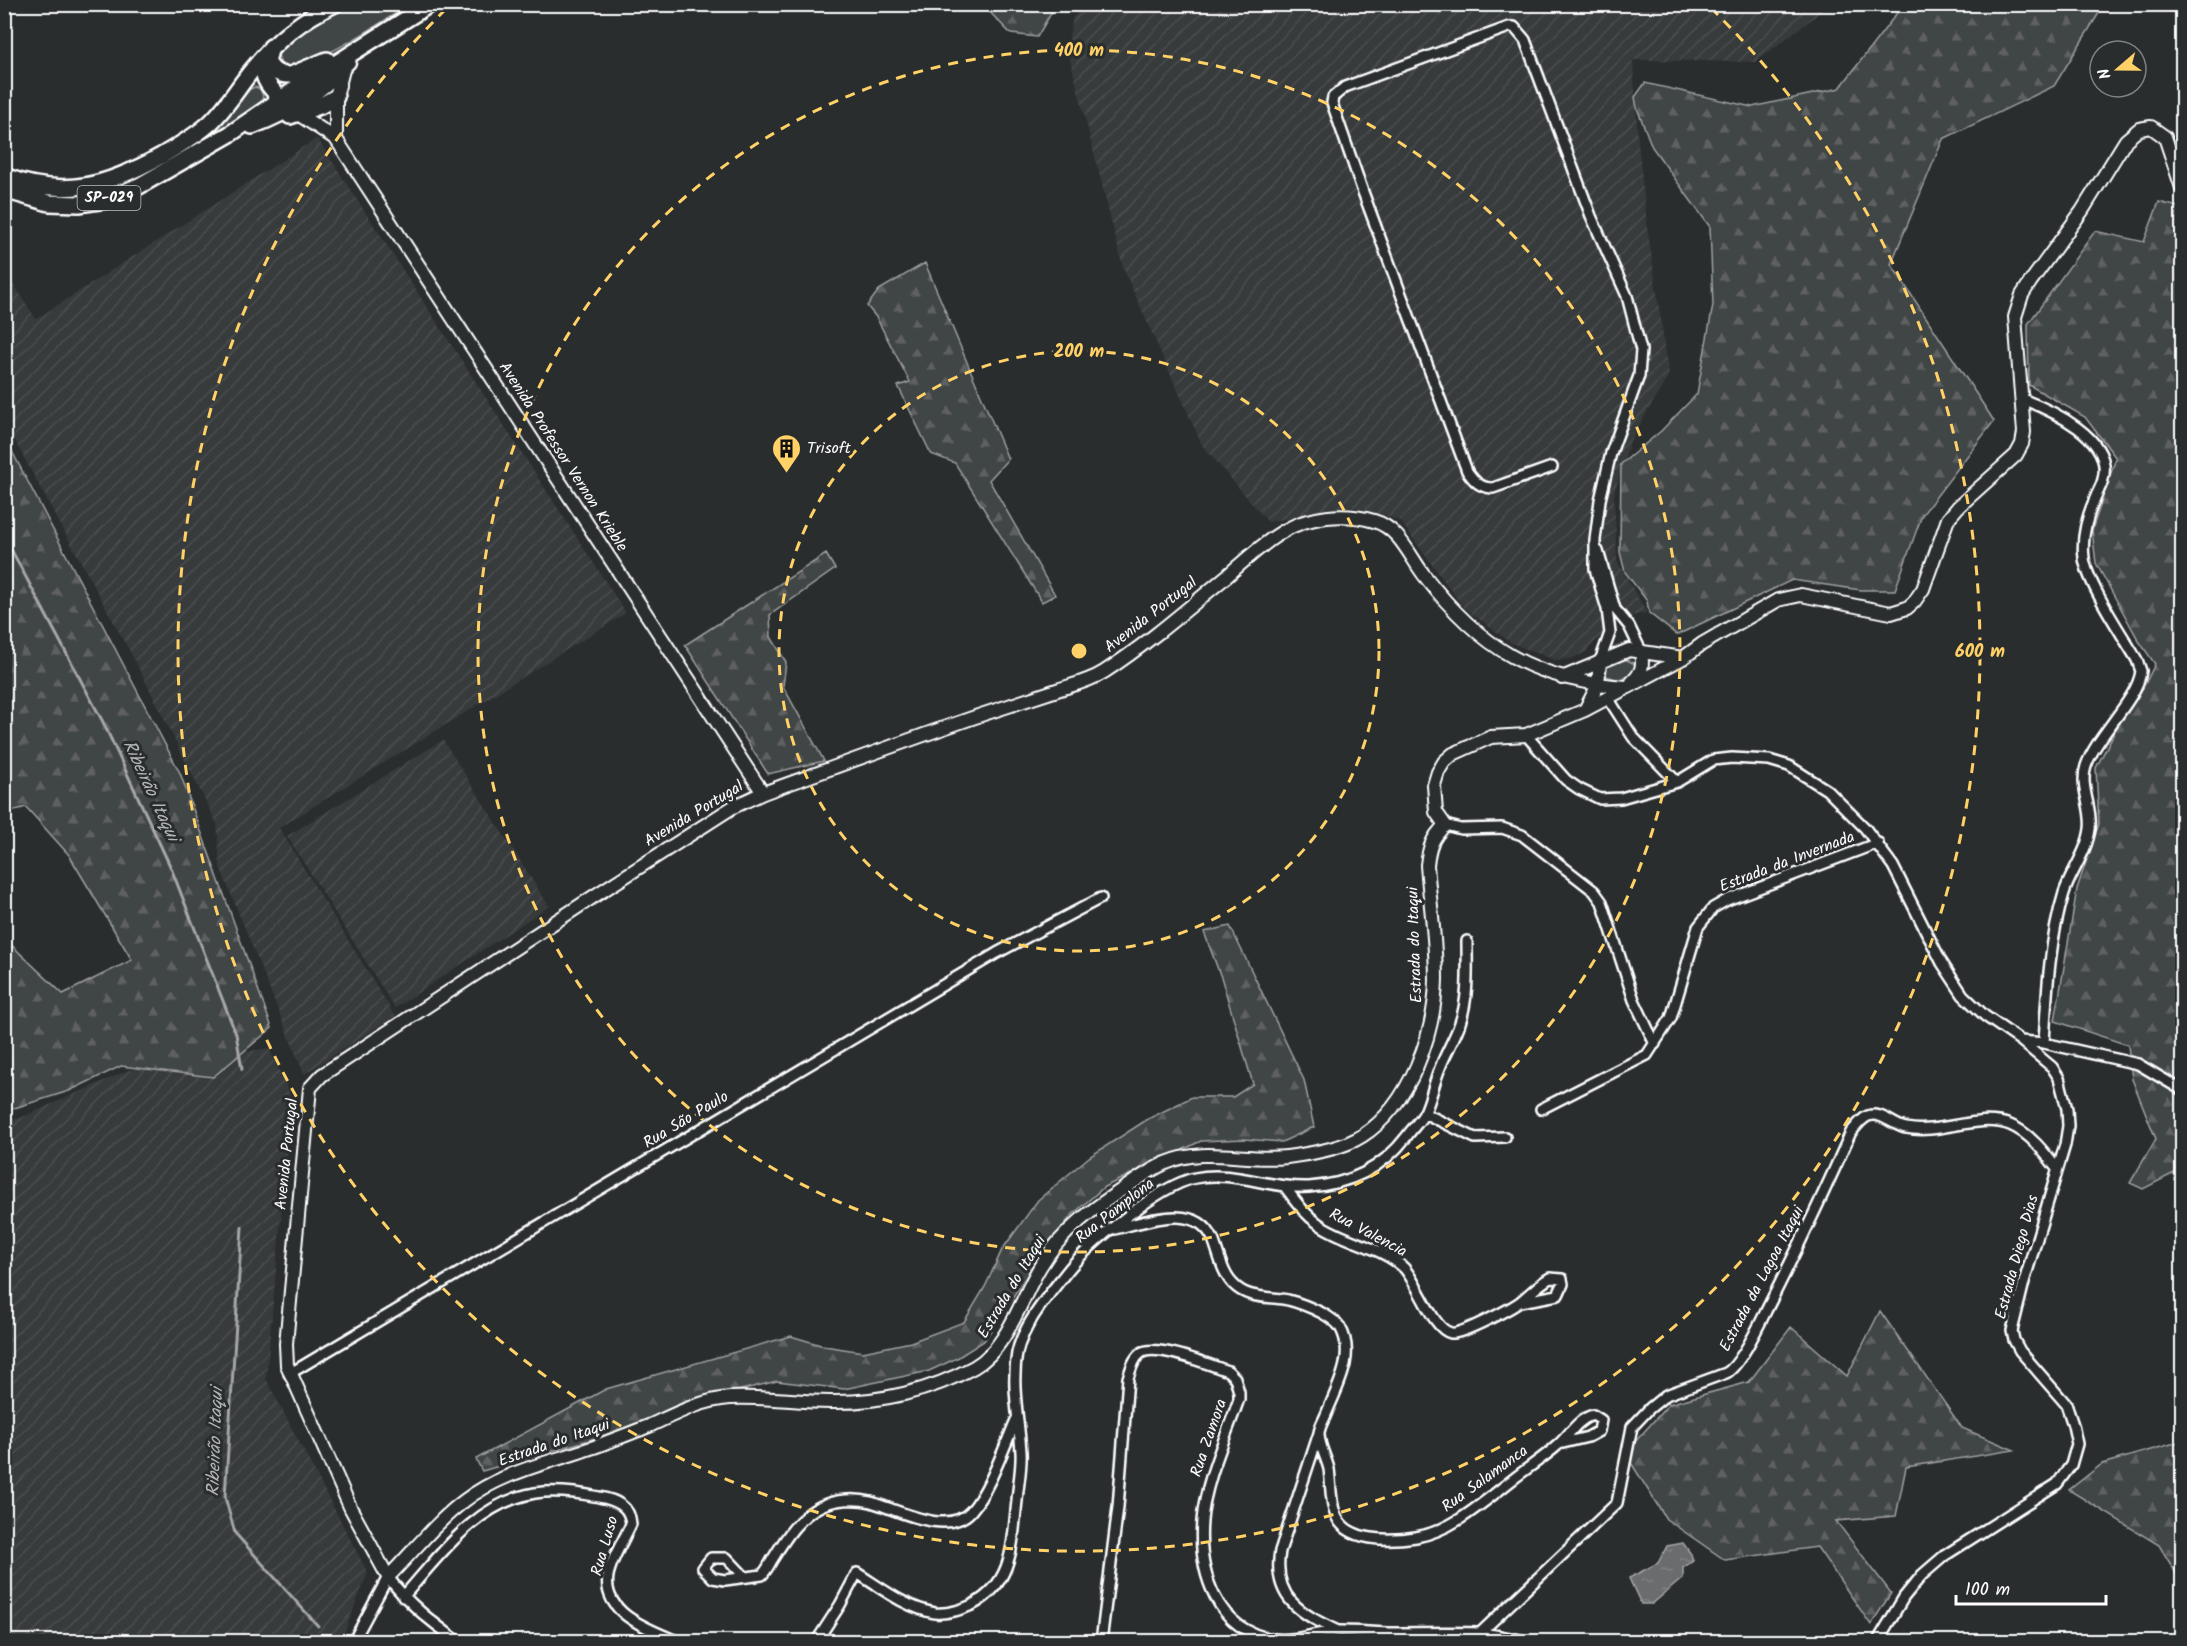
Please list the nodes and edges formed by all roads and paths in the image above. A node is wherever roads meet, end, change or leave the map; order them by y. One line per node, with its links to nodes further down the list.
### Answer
1 (335, 4): 6 (highway, SP-029)
2 (413, 4): 4 (highway, SP-029)
3 (430, 4): 4 (highway, SP-029)
4 (395, 25): 5 (highway, SP-029)
5 (362, 46): 6 (highway, SP-029); 7 (highway, SP-029); 9 (highway, SP-029)
6 (269, 54): 9 (highway); 12 (highway, SP-029)
7 (344, 66): 8 (street); 9 (highway, SP-029)
8 (336, 97): 9 (highway, SP-029); 11 (street)
9 (290, 107): 10 (highway, SP-029); 10 (highway, SP-029); 11 (street, Avenida Professor Vernon Krieble)
10 (230, 134): 14 (highway, SP-029)
11 (336, 139): 28 (street, Avenida Professor Vernon Krieble)
12 (4, 176)
13 (2182, 188): 15 (street)
14 (4, 190)
15 (2022, 399): 19 (street); 34 (street)
16 (1552, 467): 17 (street)
17 (1595, 540): 18 (street); 20 (street)
18 (1641, 651): 19 (street); 20 (street); 23 (street)
19 (1683, 658): 23 (street)
20 (1600, 661): 21 (street); 22 (street)
21 (1562, 678): 22 (street, Avenida Portugal); 28 (street, Avenida Portugal)
22 (1598, 684): 23 (street, Avenida Portugal); 25 (street)
23 (1627, 687): 24 (street)
24 (1608, 698): 25 (street); 27 (street)
25 (1585, 710): 26 (street)
26 (1526, 735): 27 (street, Estrada Diego Dias); 29 (street)
27 (1677, 782): 30 (street, Estrada Diego Dias)
28 (763, 793): 44 (street, Avenida Portugal)
29 (1445, 825): 35 (street); 49 (street, Estrada do Itaqui)
30 (1878, 843): 33 (street, Estrada Diego Dias); 35 (street, Estrada da Invernada)
31 (1101, 898): 44 (street, Rua São Paulo)
32 (1467, 941): 38 (street, Rua Pamplona)
33 (2021, 1041): 34 (street); 40 (street, Estrada Diego Dias)
34 (2044, 1043): 36 (street)
35 (1655, 1044): 37 (street, Estrada da Invernada)
36 (2182, 1090)
37 (1541, 1109)
38 (1424, 1113): 39 (street); 41 (street, Rua Pamplona)
39 (1505, 1137)
40 (2057, 1169): 52 (street, Estrada da Lagoa Itaqui); 61 (street, Estrada Diego Dias)
41 (1285, 1187): 42 (street, Rua Pamplona); 43 (street, Rua Valencia)
42 (1112, 1229): 45 (street, Rua Pamplona); 46 (street)
43 (1520, 1302)
44 (289, 1374): 49 (street, Avenida Portugal)
45 (1017, 1417): 48 (street); 57 (street)
46 (1319, 1433): 47 (street, Rua Salamanca); 51 (street)
47 (1559, 1444)
48 (744, 1576)
49 (388, 1578): 50 (street, Avenida Portugal); 54 (street, Estrada do Itaqui)
50 (403, 1597): 55 (street); 56 (street, Rua Luso)
51 (1338, 1631): 52 (street, Rua Zamora); 58 (street, Rua Zamora)
52 (1480, 1633): 53 (street, Rua Zamora)
53 (1499, 1637): 59 (street); 60 (street, Rua Zamora)
54 (353, 1641)
55 (459, 1641)
56 (679, 1641)
57 (816, 1641)
58 (1101, 1641)
59 (1489, 1641)
60 (1531, 1641)
61 (1877, 1641)

